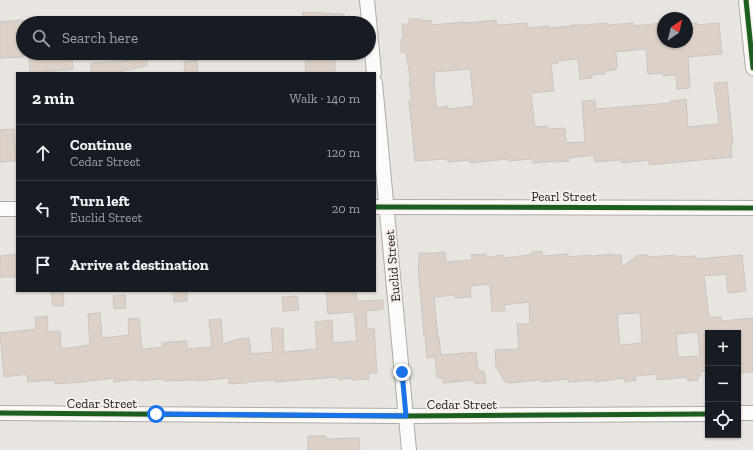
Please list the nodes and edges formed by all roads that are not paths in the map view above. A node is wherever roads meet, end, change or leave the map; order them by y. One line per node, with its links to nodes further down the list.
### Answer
1 (367, 0): 3 (street)
2 (746, 0): 5 (street)
3 (369, 16)
4 (373, 60): 6 (street)
5 (753, 68)
6 (374, 72)
7 (376, 104): 8 (street, Euclid Street)
8 (381, 207): 9 (street, Pearl Street); 16 (street, Euclid Street)
9 (753, 208)
10 (0, 209): 11 (street)
11 (16, 209)
12 (0, 413): 16 (street, Cedar Street)
13 (741, 413): 14 (street)
14 (753, 413)
15 (705, 414): 16 (street, Cedar Street)
16 (406, 416): 17 (street, Euclid Street)
17 (409, 450)

